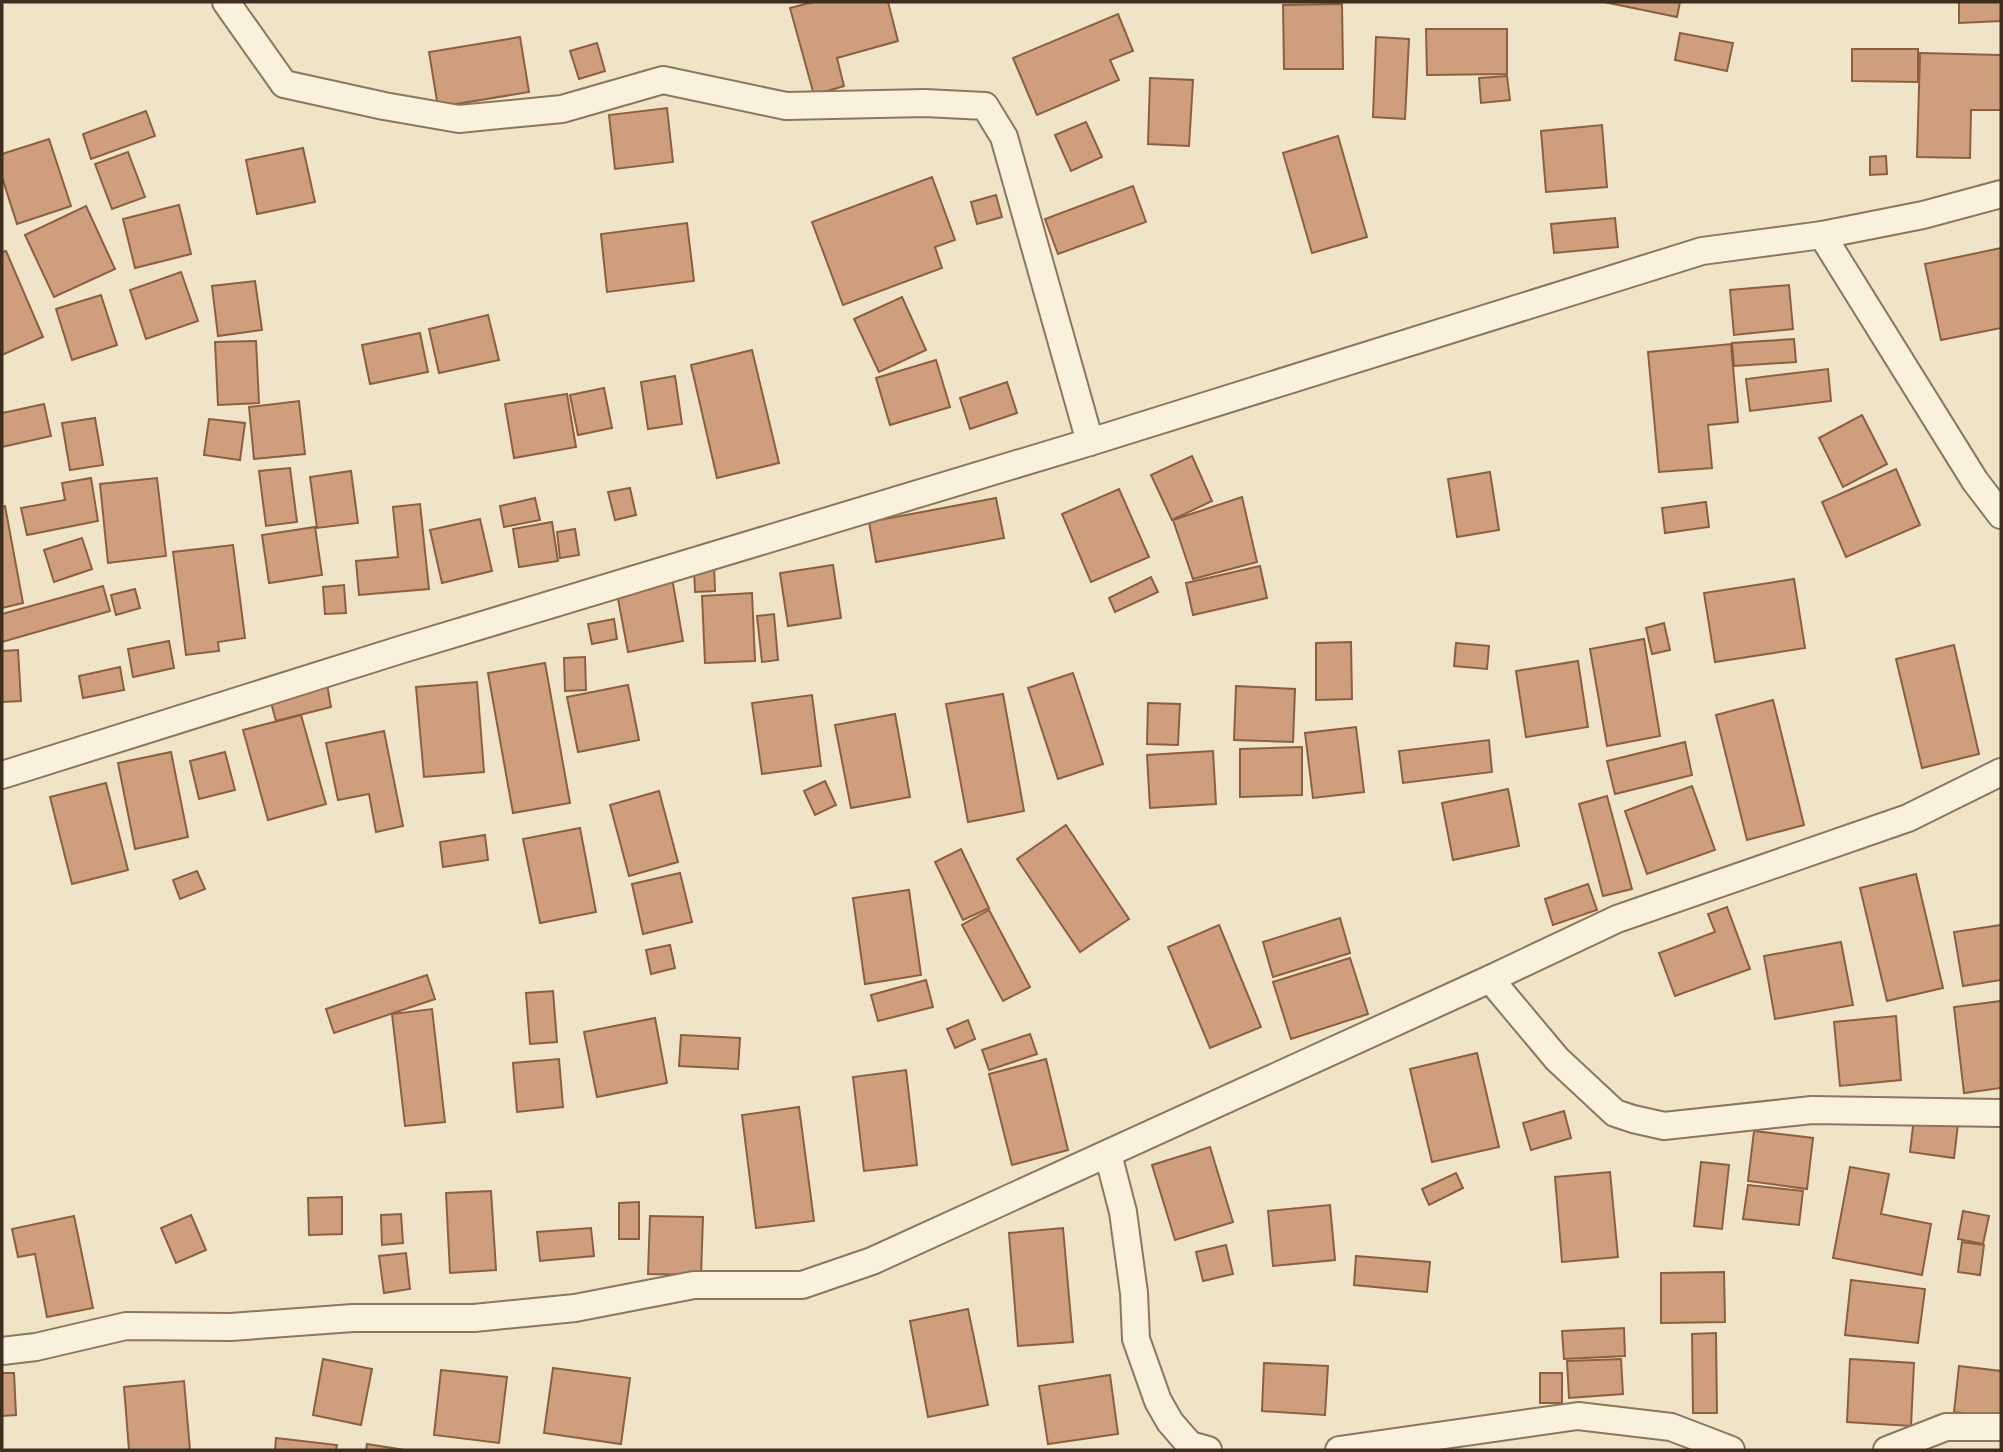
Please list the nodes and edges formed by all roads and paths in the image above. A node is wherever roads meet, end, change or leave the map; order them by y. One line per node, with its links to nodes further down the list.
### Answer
1 (226, 2): 4 (street)
2 (2001, 194): 3 (street)
3 (1822, 235): 4 (street); 5 (street)
4 (1090, 442): 7 (street)
5 (2001, 515)
6 (2001, 772): 8 (street)
7 (2, 775)
8 (1490, 979): 9 (street); 10 (street)
9 (2001, 1114)
10 (1108, 1154): 11 (street); 13 (street)
11 (2, 1351)
12 (2001, 1427): 16 (street)
13 (1208, 1450)
14 (1339, 1450): 15 (street)
15 (1731, 1450)
16 (1887, 1450)

